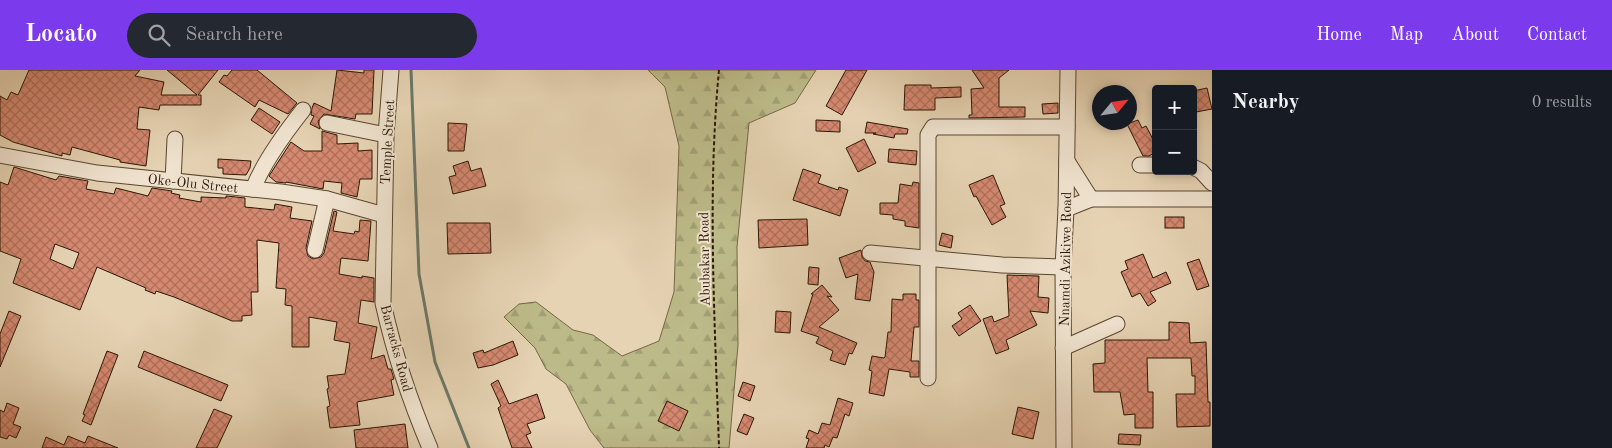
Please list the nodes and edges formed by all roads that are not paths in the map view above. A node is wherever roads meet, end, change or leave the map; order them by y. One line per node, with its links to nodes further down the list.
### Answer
1 (391, 70): 6 (street, Temple Street)
2 (1068, 70): 5 (street, Nnamdi Azikiwe Road)
3 (302, 110): 15 (street)
4 (327, 123): 6 (street)
5 (1067, 127): 9 (street, Nnamdi Azikiwe Road); 23 (street)
6 (386, 135): 20 (street, Temple Street)
7 (175, 139): 13 (street)
8 (0, 154): 13 (street, Oke-Olu Street)
9 (1067, 161): 16 (street); 19 (street, Nnamdi Azikiwe Road)
10 (1140, 165): 11 (street)
11 (1152, 165)
12 (1197, 170): 14 (street)
13 (173, 181): 15 (street, Oke-Olu Street)
14 (1212, 183)
15 (253, 190): 18 (street, Oke-Olu Street)
16 (1091, 199): 17 (street); 19 (street)
17 (1212, 199)
18 (327, 200): 20 (street, Oke-Olu Street); 21 (street)
19 (1066, 209): 24 (street, Nnamdi Azikiwe Road)
20 (384, 215): 28 (street, Barracks Road)
21 (315, 250)
22 (870, 253): 23 (street)
23 (929, 259): 24 (street); 27 (street)
24 (1063, 267): 26 (street, Nnamdi Azikiwe Road)
25 (1117, 324): 26 (street)
26 (1063, 348): 29 (street, Nnamdi Azikiwe Road)
27 (928, 378)
28 (430, 448)
29 (1064, 448)

